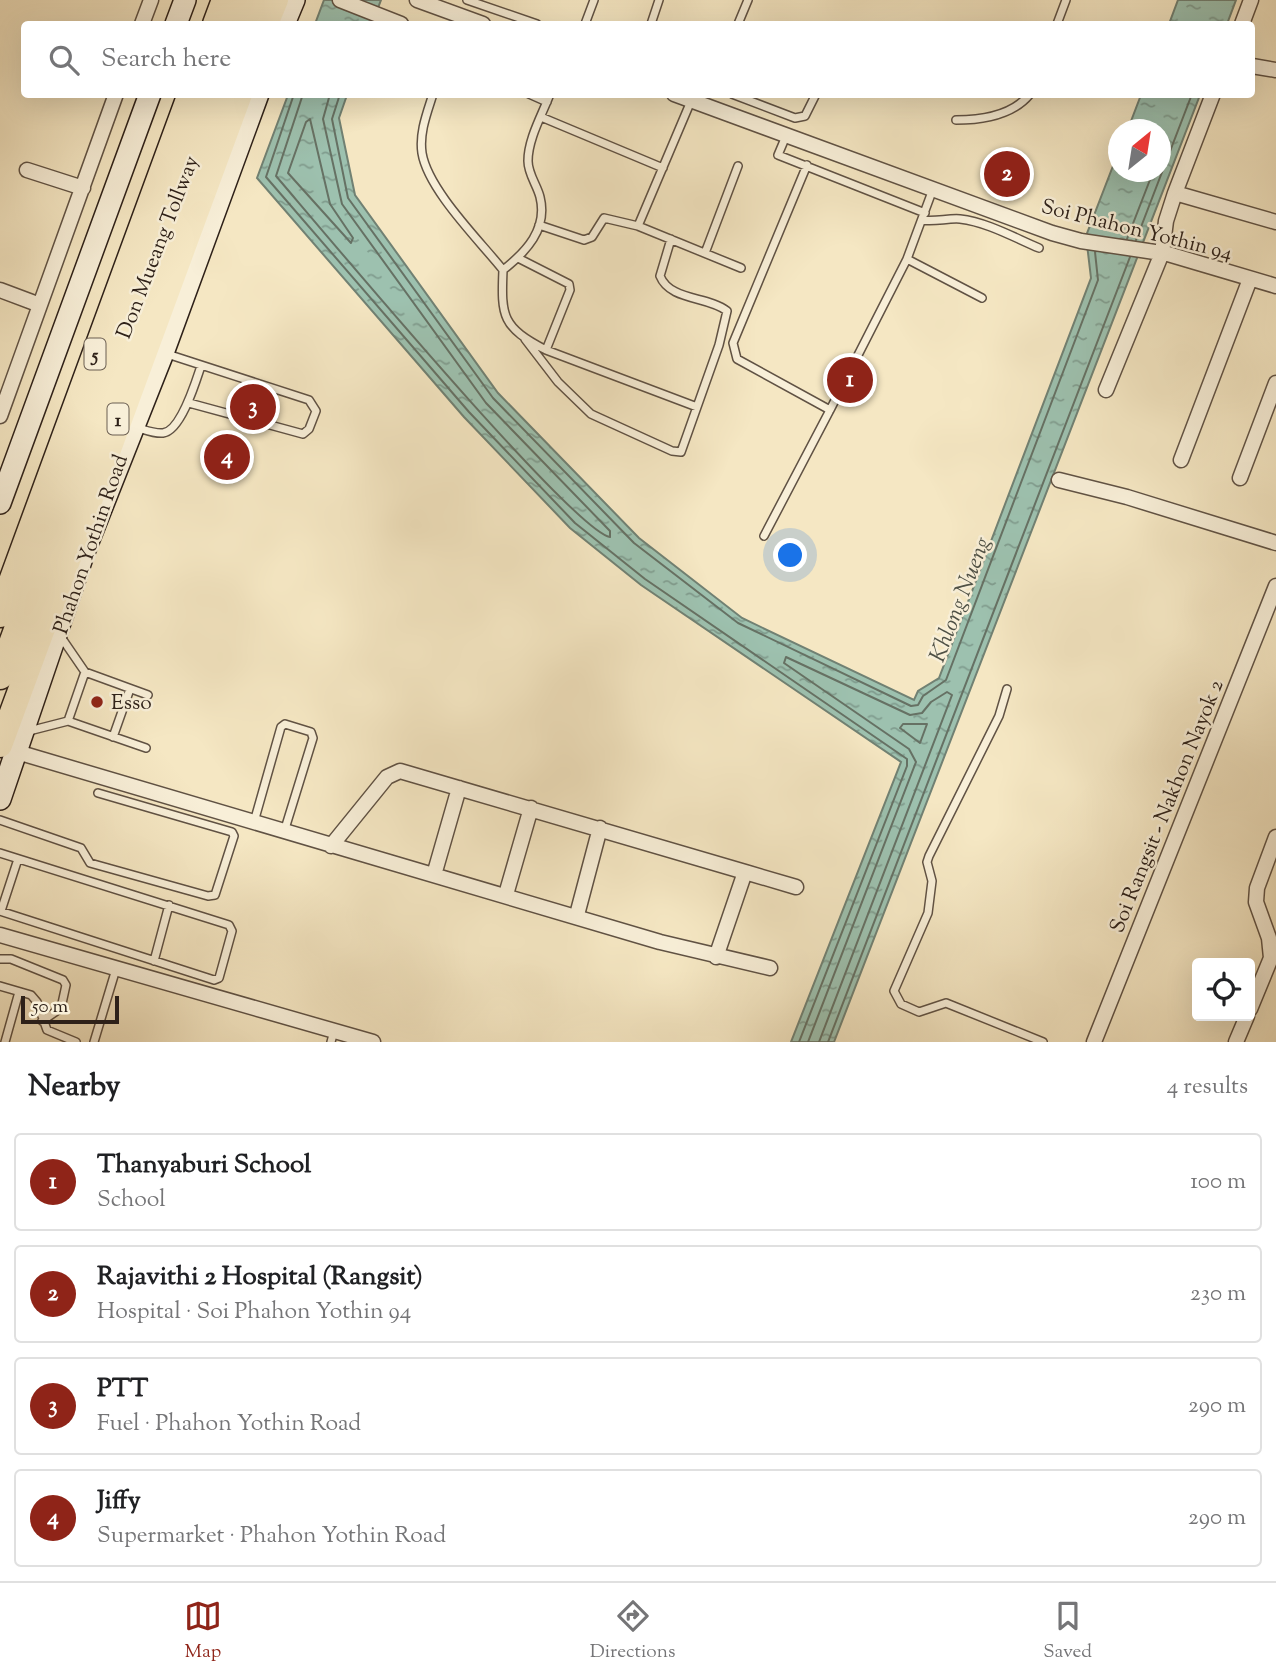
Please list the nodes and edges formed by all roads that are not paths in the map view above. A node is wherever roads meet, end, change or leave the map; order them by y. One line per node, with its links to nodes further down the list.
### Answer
1 (151, 0): 15 (street)
2 (185, 0): 16 (main road)
3 (224, 0): 17 (highway)
4 (251, 0): 18 (highway)
5 (276, 0): 19 (highway)
6 (294, 0): 20 (main road)
7 (340, 0): 21 (street)
8 (417, 0): 22 (street)
9 (467, 0): 23 (lane)
10 (594, 0): 24 (lane)
11 (659, 0): 25 (lane)
12 (748, 0): 26 (lane)
13 (1066, 0): 27 (lane)
14 (1251, 0): 28 (street)
15 (143, 21)
16 (177, 21)
17 (216, 21)
18 (242, 21)
19 (268, 21)
20 (286, 21)
21 (393, 21)
22 (470, 21)
23 (528, 21)
24 (586, 21)
25 (651, 21)
26 (739, 21)
27 (1058, 21)
28 (1243, 21)
29 (1255, 67): 30 (street)
30 (1276, 71)
31 (115, 98): 52 (street)
32 (149, 98): 86 (main road)
33 (189, 98): 91 (highway, Don Mueang Tollway / 5)
34 (214, 98): 94 (highway, Don Mueang Tollway / 5)
35 (239, 98): 92 (highway, Phahon Yothin Road / 1)
36 (257, 98): 74 (main road, Phahon Yothin Road / 1)
37 (432, 98): 66 (lane)
38 (548, 98): 45 (lane)
39 (684, 98): 44 (street, Soi Phahon Yothin 94)
40 (742, 98): 41 (lane)
41 (815, 98)
42 (1025, 98): 46 (lane)
43 (1211, 98): 54 (street)
44 (691, 101): 47 (street, Soi Phahon Yothin 94); 50 (lane)
45 (541, 117): 50 (lane); 57 (lane)
46 (956, 120)
47 (786, 135): 48 (lane); 53 (street, Soi Phahon Yothin 94)
48 (807, 165): 55 (lane); 80 (lane)
49 (738, 166): 61 (lane)
50 (663, 168): 58 (lane)
51 (27, 170): 52 (street)
52 (83, 188): 71 (street)
53 (933, 189): 55 (lane); 62 (street, Soi Phahon Yothin 94)
54 (1175, 193): 56 (street); 62 (street)
55 (923, 216): 60 (lane); 64 (lane)
56 (1276, 222)
57 (539, 225): 58 (lane); 63 (lane)
58 (638, 226): 59 (lane)
59 (671, 239): 61 (lane); 79 (lane)
60 (1039, 248)
61 (705, 253): 65 (lane)
62 (1158, 253): 67 (street, Soi Phahon Yothin 94); 77 (street)
63 (518, 258): 66 (lane); 73 (lane)
64 (907, 259): 70 (lane); 80 (lane)
65 (741, 268)
66 (503, 270): 72 (lane)
67 (1250, 279): 68 (street, Soi Phahon Yothin 94); 83 (street)
68 (1276, 286)
69 (0, 290): 71 (street)
70 (982, 298)
71 (40, 305): 81 (street)
72 (525, 339): 73 (lane); 79 (lane)
73 (546, 350): 79 (lane)
74 (163, 353): 75 (lane); 82 (main road, Phahon Yothin Road / 1)
75 (201, 366): 78 (lane); 78 (lane)
76 (1276, 383): 84 (street)
77 (1106, 390)
78 (189, 402): 82 (lane)
79 (697, 407)
80 (830, 410): 87 (lane)
81 (0, 416)
82 (133, 426): 89 (main road, Phahon Yothin Road / 1)
83 (1181, 460)
84 (1240, 478)
85 (1059, 480): 88 (street)
86 (0, 503)
87 (764, 536)
88 (1276, 543)
89 (84, 552): 92 (highway)
90 (1276, 586): 139 (street, Soi Rangsit - Nakhon Nayok 2)
91 (0, 612)
92 (49, 637): 93 (lane); 99 (main road, Phahon Yothin Road / 1); 102 (highway, Phahon Yothin Road / 1)
93 (85, 673): 95 (lane); 98 (lane)
94 (0, 676)
95 (130, 689): 97 (lane); 100 (lane)
96 (1007, 689): 138 (lane)
97 (148, 695)
98 (68, 721): 99 (lane); 100 (lane)
99 (24, 732): 102 (main road, Phahon Yothin Road / 1)
100 (113, 737): 101 (lane)
101 (146, 748)
102 (8, 749): 105 (main road, Phahon Yothin Road / 1); 108 (street)
103 (459, 788): 106 (street); 112 (street); 115 (street)
104 (98, 793): 107 (lane)
105 (0, 799)
106 (531, 808): 109 (street); 118 (street)
107 (0, 820)
108 (254, 822): 110 (street); 110 (lane)
109 (600, 828): 116 (street); 121 (street)
110 (284, 832): 112 (street)
111 (1276, 837): 130 (street)
112 (331, 846): 123 (street)
113 (0, 853): 114 (lane)
114 (18, 859): 119 (lane); 120 (lane)
115 (436, 868)
116 (745, 872): 117 (street); 123 (street)
117 (796, 887)
118 (508, 891)
119 (169, 905): 125 (lane); 125 (lane)
120 (0, 911): 125 (lane)
121 (578, 911)
122 (0, 935): 126 (street)
123 (716, 957): 127 (street)
124 (0, 959): 131 (lane)
125 (154, 961)
126 (116, 968): 133 (street); 136 (lane)
127 (770, 968)
128 (0, 986): 129 (lane)
129 (19, 992): 131 (lane); 134 (lane)
130 (1255, 997)
131 (42, 1021): 135 (lane)
132 (1245, 1021): 140 (street)
133 (332, 1036): 137 (street)
134 (5, 1042)
135 (76, 1042)
136 (94, 1042)
137 (373, 1042)
138 (1043, 1042)
139 (1094, 1042)
140 (1236, 1042)

